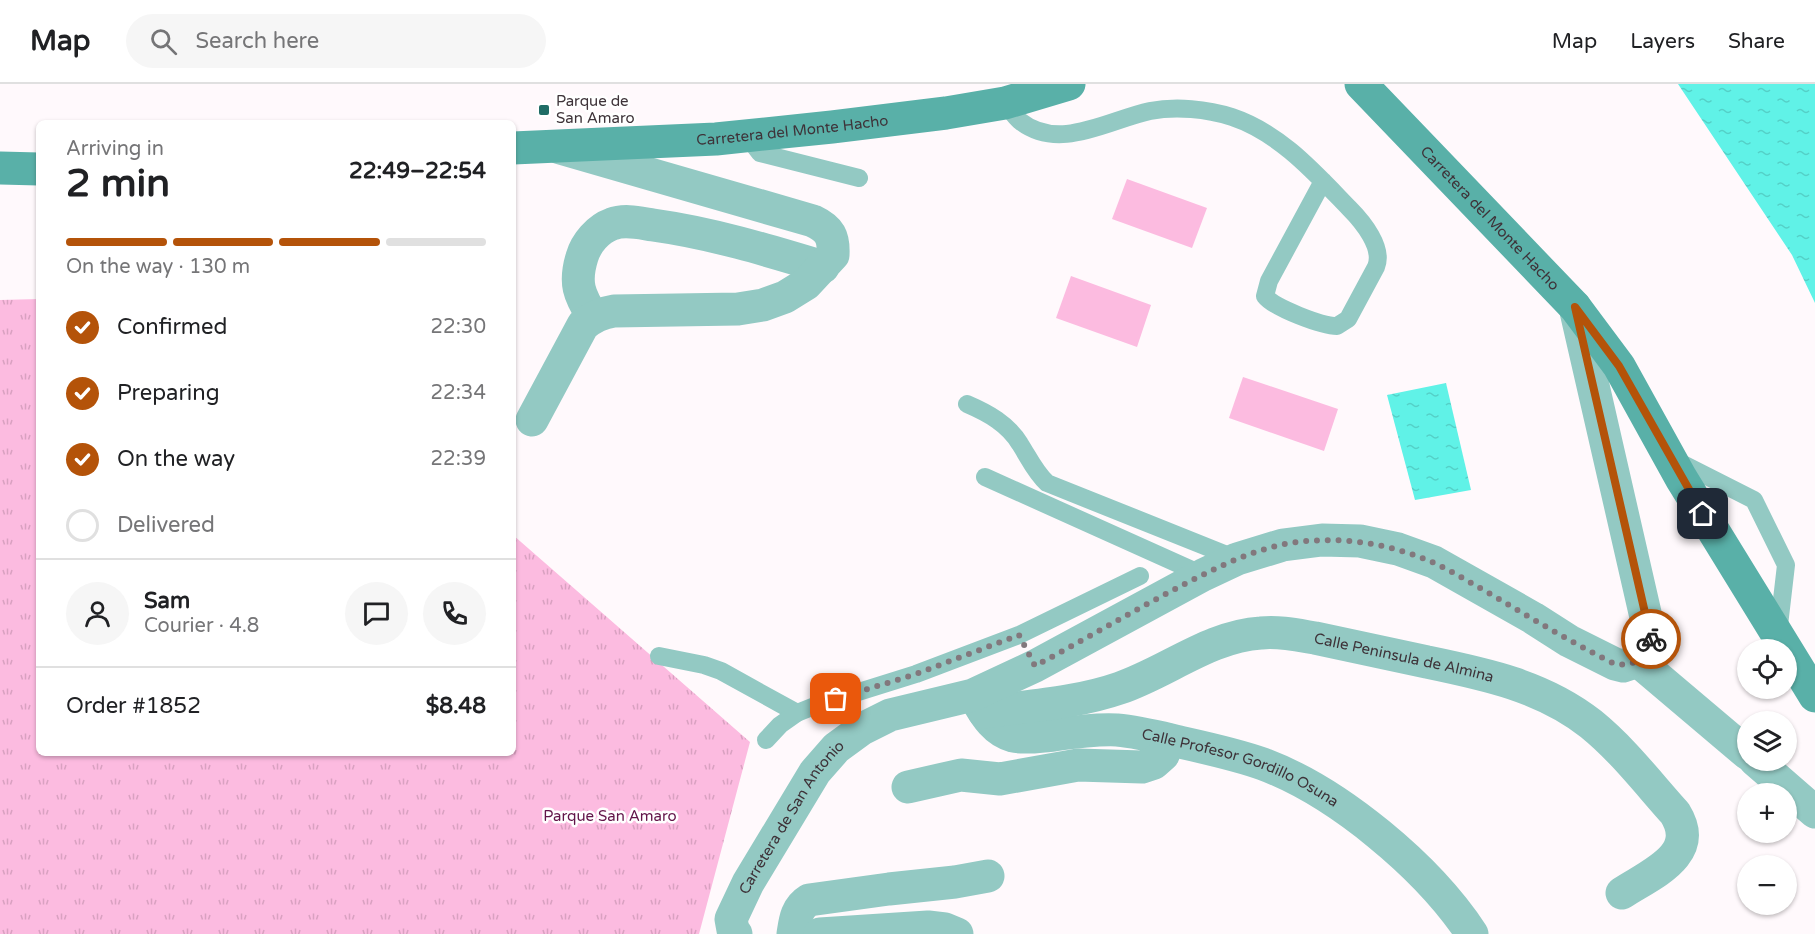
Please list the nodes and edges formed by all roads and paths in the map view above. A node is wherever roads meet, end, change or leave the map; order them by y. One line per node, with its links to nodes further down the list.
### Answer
1 (1069, 84): 3 (main road, Carretera del Monte Hacho)
2 (1361, 84): 12 (main road, Carretera del Monte Hacho)
3 (1005, 103): 4 (main road, Carretera del Monte Hacho); 10 (lane)
4 (747, 136): 5 (main road, Carretera del Monte Hacho); 9 (lane)
5 (553, 146): 6 (main road, Carretera del Monte Hacho); 11 (street)
6 (516, 148)
7 (0, 168): 8 (main road)
8 (36, 169)
9 (859, 178)
10 (1323, 181): 10 (lane)
11 (823, 267): 13 (street); 13 (street)
12 (1575, 307): 16 (main road, Carretera del Monte Hacho); 24 (street)
13 (593, 317): 15 (street)
14 (967, 404): 18 (lane)
15 (532, 420)
16 (1670, 458): 22 (main road, Carretera del Monte Hacho); 22 (lane)
17 (985, 477): 19 (lane)
18 (1237, 559): 19 (street, Carretera de San Antonio); 24 (street, Carretera de San Antonio)
19 (1203, 575): 25 (street, Carretera de San Antonio)
20 (1140, 576): 21 (lane)
21 (1019, 635): 25 (lane); 28 (lane)
22 (1778, 636): 26 (main road, Carretera del Monte Hacho)
23 (659, 656): 28 (lane)
24 (1638, 661): 31 (street)
25 (1035, 666): 27 (street, Carretera de San Antonio)
26 (1815, 696)
27 (979, 703): 30 (street, Calle Profesor Gordillo Osuna); 36 (street, Calle Peninsula de Almina); 37 (street, Carretera de San Antonio)
28 (797, 713): 29 (lane)
29 (766, 740)
30 (1169, 740): 33 (street); 41 (street, Calle Profesor Gordillo Osuna)
31 (1737, 745)
32 (1768, 771): 34 (street)
33 (908, 787)
34 (1815, 812)
35 (988, 876): 38 (street)
36 (1622, 893)
37 (736, 934)
38 (793, 934)
39 (820, 934): 40 (street)
40 (957, 934)
41 (1472, 934)

